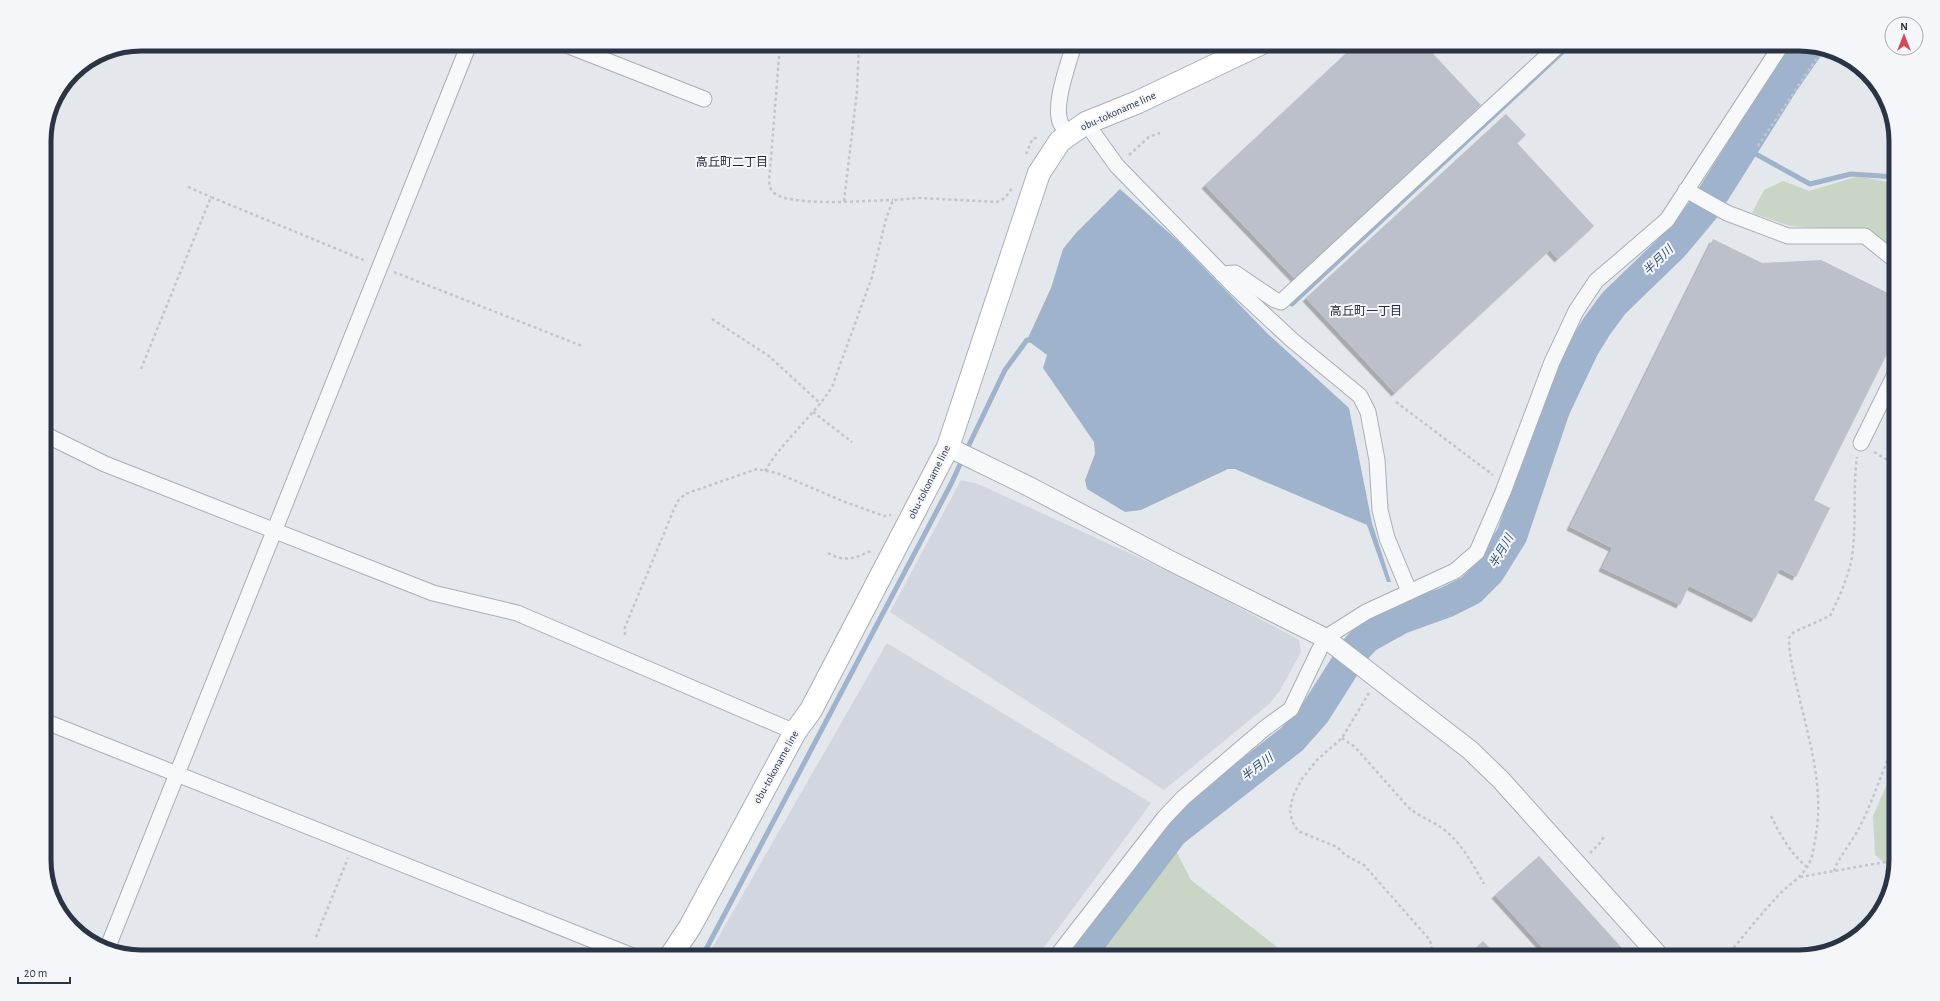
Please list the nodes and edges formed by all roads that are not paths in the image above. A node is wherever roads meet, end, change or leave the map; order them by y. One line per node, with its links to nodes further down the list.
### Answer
1 (466, 51): 16 (street)
2 (582, 51): 7 (street)
3 (1072, 51): 8 (street)
4 (1245, 51): 8 (main road, obu-tokoname line)
5 (1552, 51): 11 (street)
6 (1777, 51): 9 (street)
7 (704, 99)
8 (1072, 133): 11 (street); 15 (main road, obu-tokoname line)
9 (1686, 190): 10 (street); 17 (street)
10 (1889, 255)
11 (1222, 274): 17 (street)
12 (1889, 401): 14 (street)
13 (51, 437): 16 (street)
14 (1860, 445)
15 (948, 447): 18 (street); 20 (main road, obu-tokoname line)
16 (274, 531): 20 (street); 21 (street)
17 (1409, 591): 18 (street)
18 (1331, 643): 25 (street); 26 (street)
19 (51, 724): 21 (street)
20 (795, 732): 24 (main road, obu-tokoname line)
21 (177, 774): 22 (street); 23 (street)
22 (109, 944)
23 (617, 950)
24 (675, 950)
25 (1061, 950)
26 (1654, 950)

